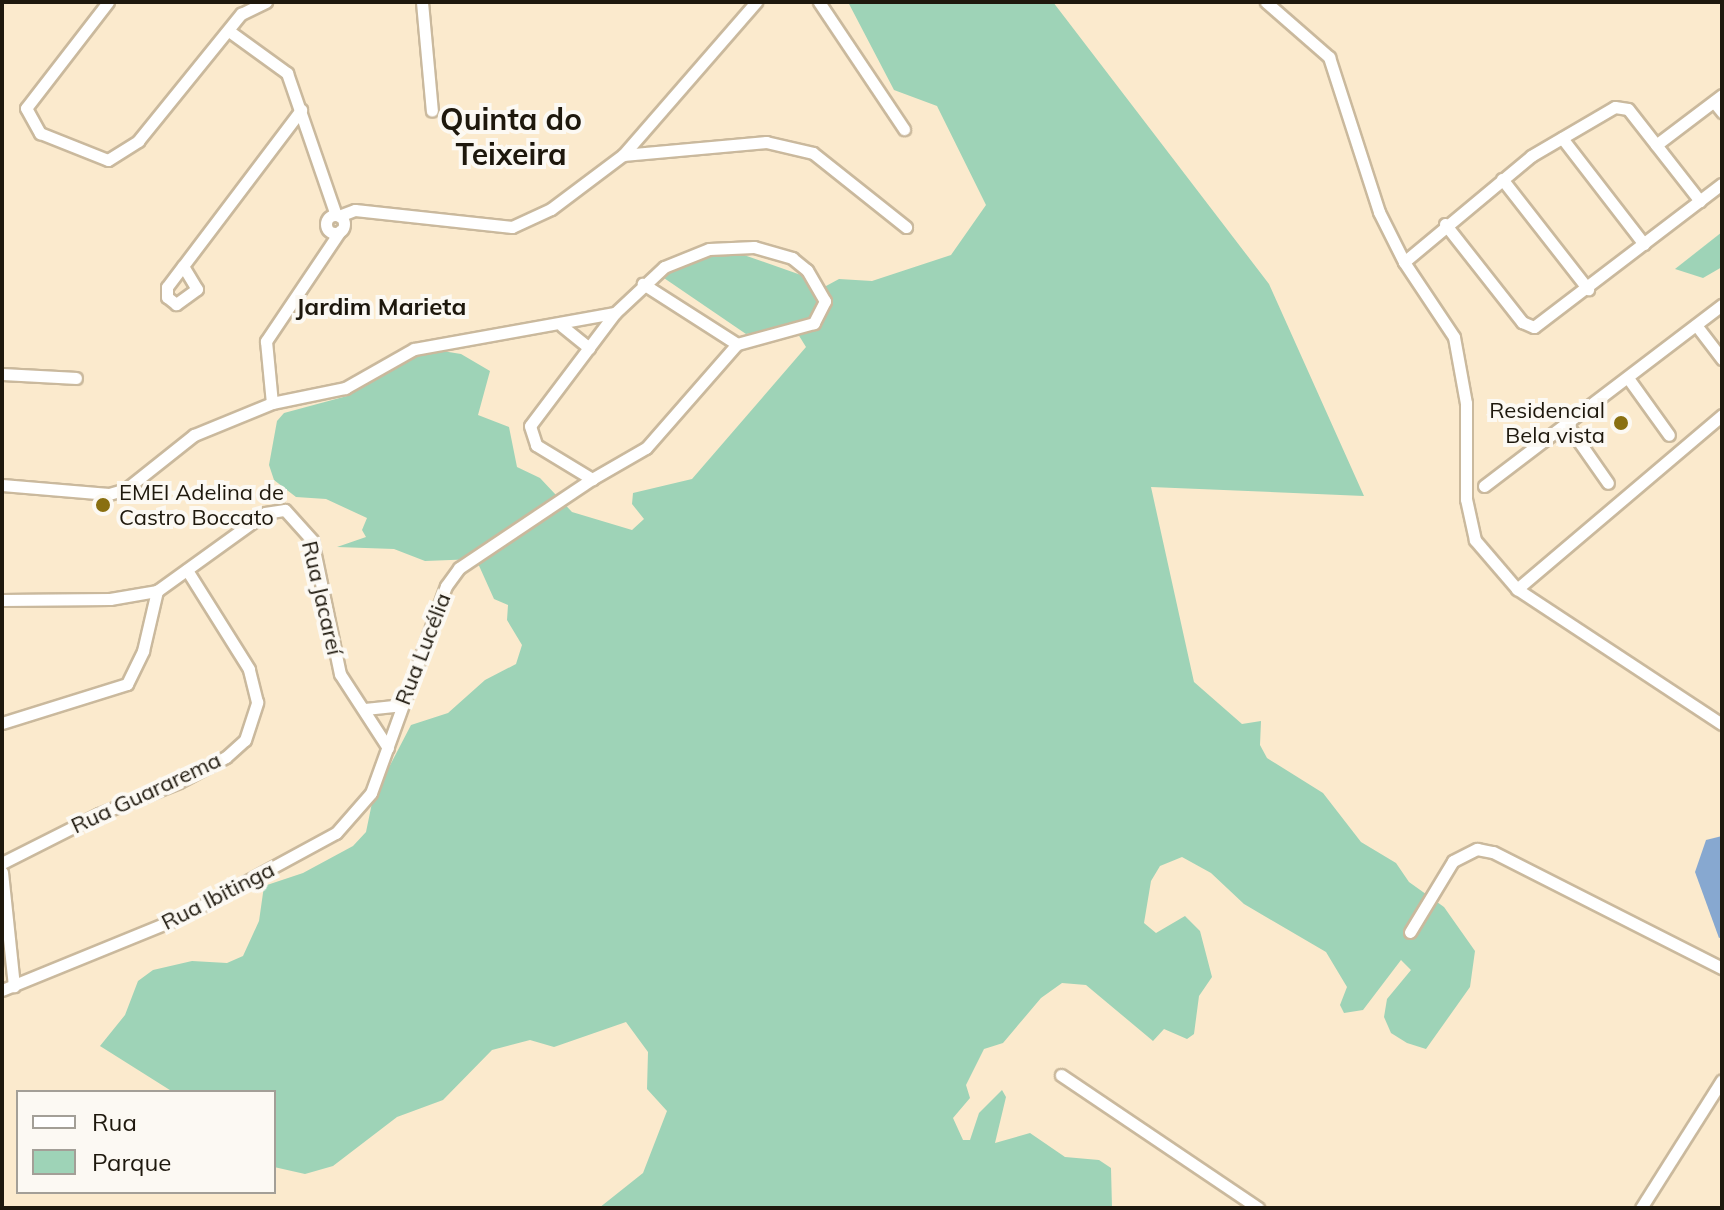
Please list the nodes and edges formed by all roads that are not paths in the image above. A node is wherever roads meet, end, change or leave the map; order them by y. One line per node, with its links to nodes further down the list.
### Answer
1 (108, 2): 7 (street)
2 (266, 2): 7 (street)
3 (422, 2): 10 (street)
4 (756, 2): 15 (street)
5 (819, 2): 12 (street)
6 (1266, 2): 23 (street)
7 (229, 31): 9 (street)
8 (1718, 98): 11 (street); 14 (street)
9 (301, 110): 19 (street); 24 (street)
10 (432, 111)
11 (1722, 112)
12 (904, 129)
13 (1562, 138): 14 (street); 16 (street); 22 (street)
14 (1656, 145): 18 (street)
15 (623, 155): 19 (street); 21 (street)
16 (1502, 179): 20 (street); 26 (street)
17 (1722, 184): 18 (street)
18 (1700, 201): 22 (street)
19 (336, 224): 37 (street)
20 (1445, 224): 23 (street); 26 (street)
21 (906, 227)
22 (1644, 244): 26 (street)
23 (1404, 262): 46 (street)
24 (183, 266)
25 (643, 284): 28 (street); 31 (street); 31 (street)
26 (1588, 289)
27 (1722, 305): 29 (street)
28 (615, 313): 30 (street); 32 (street)
29 (1696, 325): 33 (street); 36 (street)
30 (562, 326): 32 (street); 37 (street)
31 (737, 344): 41 (street, Rua Lucélia)
32 (589, 348): 41 (street)
33 (1722, 359)
34 (2, 374): 35 (street)
35 (76, 378)
36 (1628, 378): 39 (street); 40 (street)
37 (272, 403): 43 (street)
38 (1722, 415): 46 (street)
39 (1566, 423): 42 (street); 44 (street)
40 (1669, 435)
41 (592, 479): 49 (street, Rua Lucélia)
42 (1608, 483)
43 (2, 485)
44 (1484, 486)
45 (187, 570): 47 (street); 50 (street, Rua Jacareí); 54 (street, Rua Guararema)
46 (1517, 589): 52 (street)
47 (157, 591): 48 (street); 51 (street)
48 (2, 600)
49 (401, 705): 50 (street); 53 (street, Rua Lucélia)
50 (365, 709): 53 (street, Rua Jacareí)
51 (2, 723)
52 (1722, 724)
53 (388, 748): 58 (street, Rua Ibitinga)
54 (2, 863)
55 (2, 872): 58 (street)
56 (1410, 932): 57 (street)
57 (1722, 968)
58 (8, 988)
59 (1061, 1075): 61 (street)
60 (1722, 1080): 62 (street)
61 (1258, 1208)
62 (1641, 1208)

